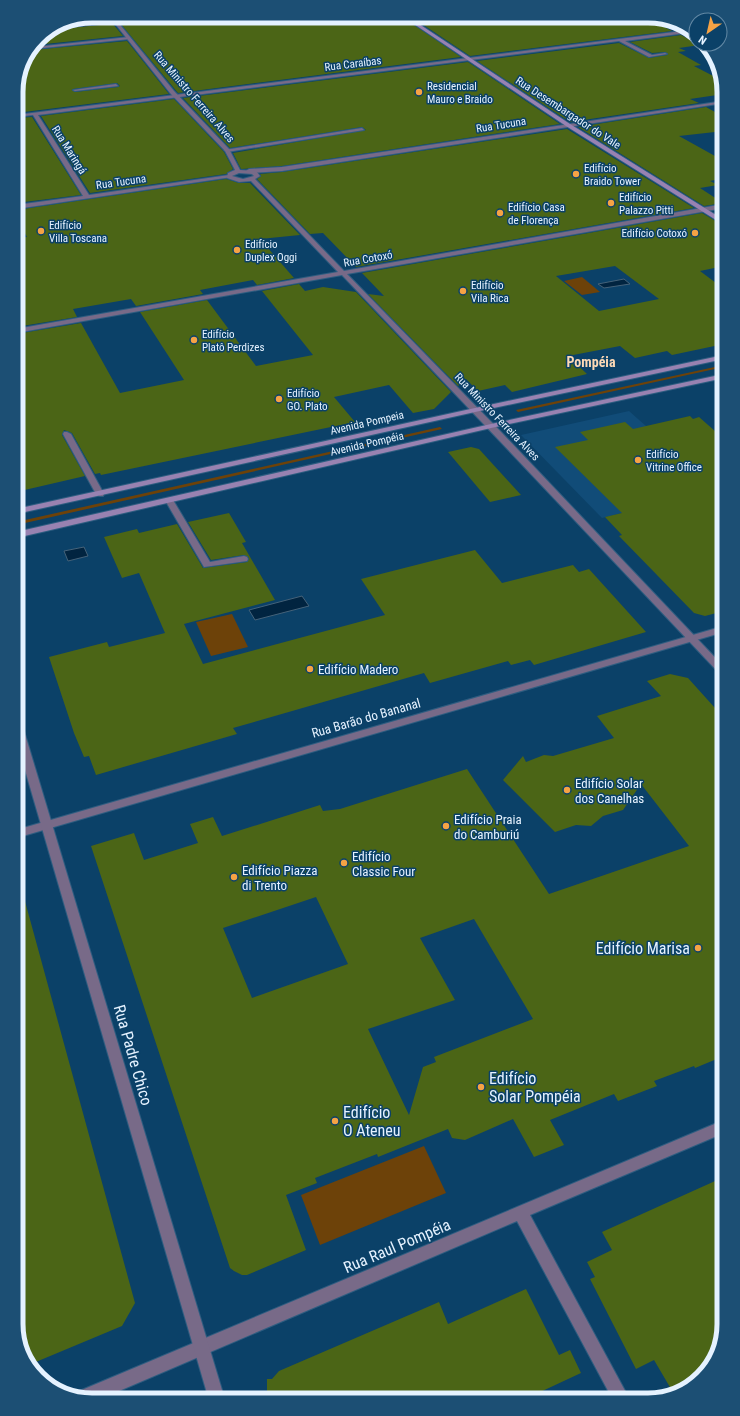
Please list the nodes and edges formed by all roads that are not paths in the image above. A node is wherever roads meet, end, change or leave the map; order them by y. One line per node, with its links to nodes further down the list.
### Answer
1 (98, 23): 4 (street)
2 (118, 23): 6 (street, Rua Ministro Ferreira Alves)
3 (414, 23): 10 (main road, Rua Desembargador do Vale)
4 (73, 26)
5 (682, 32): 7 (street, Rua Caraíbas)
6 (129, 38): 8 (street); 15 (street, Rua Ministro Ferreira Alves)
7 (620, 40): 9 (street); 10 (street, Rua Caraíbas)
8 (40, 47)
9 (665, 54)
10 (466, 59): 15 (street, Rua Caraíbas); 21 (main road, Rua Desembargador do Vale)
11 (116, 85): 12 (street)
12 (95, 88): 13 (street); 14 (street)
13 (75, 90)
14 (100, 93)
15 (176, 96): 18 (street, Rua Caraíbas); 23 (street, Rua Ministro Ferreira Alves)
16 (104, 99): 18 (street)
17 (717, 103): 21 (street, Rua Tucuna)
18 (109, 104): 19 (street, Rua Caraíbas)
19 (35, 114): 20 (street, Rua Caraíbas); 29 (street, Rua Maringá)
20 (23, 115)
21 (568, 125): 24 (street, Rua Tucuna); 32 (main road, Rua Desembargador do Vale)
22 (362, 129): 23 (street)
23 (227, 150): 25 (street, Rua Ministro Ferreira Alves)
24 (282, 169): 26 (street, Rua Tucuna); 28 (street, Rua Tucuna)
25 (238, 170): 26 (street, Rua Tucuna); 27 (street)
26 (250, 171): 28 (street, Rua Ministro Ferreira Alves)
27 (229, 177): 28 (street, Rua Tucuna); 29 (street, Rua Tucuna)
28 (254, 177): 34 (street, Rua Ministro Ferreira Alves)
29 (87, 197): 30 (street, Rua Tucuna)
30 (23, 206)
31 (717, 207): 32 (street, Rua Cotoxó)
32 (703, 209): 33 (main road, Rua Desembargador do Vale); 34 (street, Rua Cotoxó)
33 (717, 218)
34 (342, 274): 35 (street, Rua Cotoxó); 38 (street, Rua Ministro Ferreira Alves)
35 (23, 330)
36 (717, 358): 38 (main road, Avenida Pompeia)
37 (717, 378): 39 (main road, Avenida Pompéia)
38 (475, 410): 39 (street, Rua Ministro Ferreira Alves); 41 (main road, Avenida Pompeia)
39 (491, 426): 42 (main road, Avenida Pompéia); 47 (street, Rua Ministro Ferreira Alves)
40 (67, 434): 41 (street)
41 (100, 494): 43 (main road, Avenida Pompeia)
42 (170, 500): 44 (main road, Avenida Pompéia); 45 (street)
43 (23, 510)
44 (23, 533)
45 (244, 559)
46 (717, 631): 47 (street, Rua Barão do Bananal)
47 (693, 638): 48 (street, Rua Ministro Ferreira Alves); 50 (street, Rua Barão do Bananal)
48 (717, 665)
49 (23, 744): 50 (street, Rua Padre Chico)
50 (47, 824): 51 (street, Rua Barão do Bananal); 54 (street, Rua Padre Chico)
51 (23, 832)
52 (717, 1129): 53 (street, Rua Raul Pompéia)
53 (521, 1213): 54 (street, Rua Raul Pompéia); 57 (street)
54 (201, 1348): 55 (street, Rua Raul Pompéia); 56 (street, Rua Padre Chico)
55 (95, 1393)
56 (215, 1393)
57 (618, 1393)

